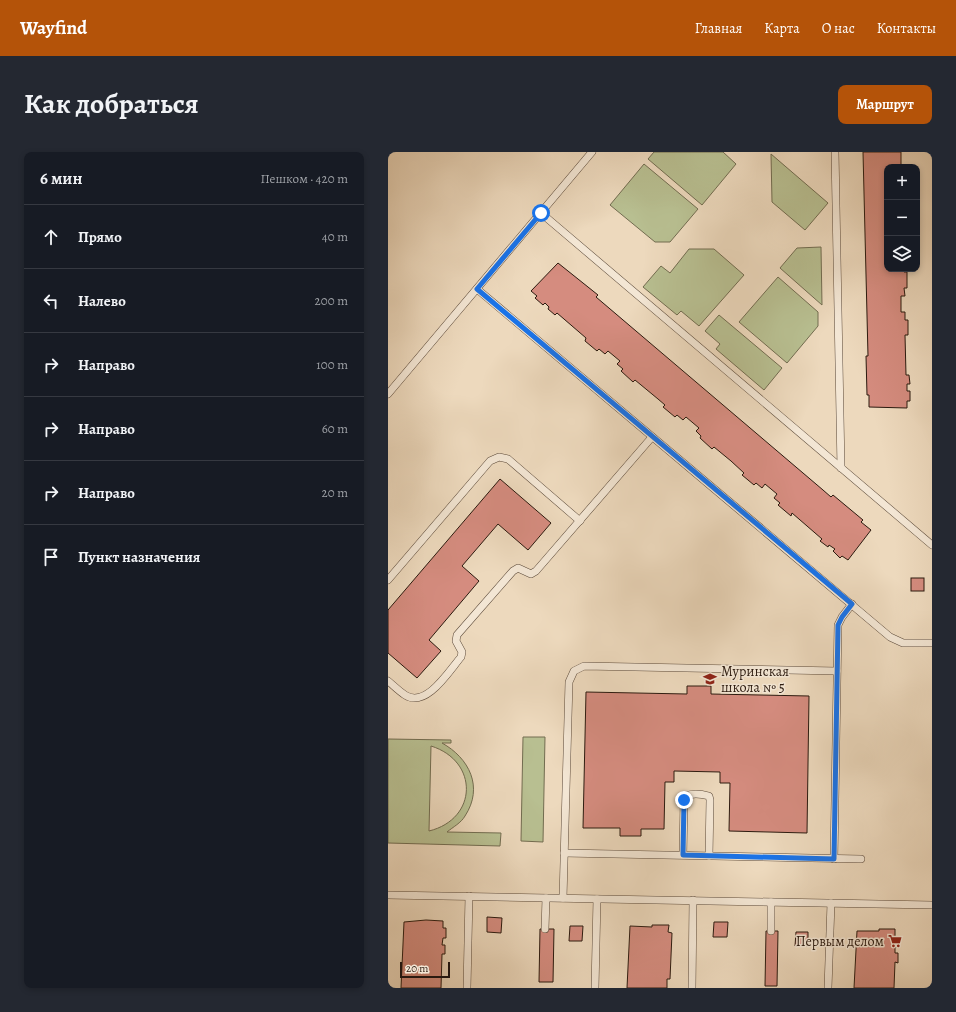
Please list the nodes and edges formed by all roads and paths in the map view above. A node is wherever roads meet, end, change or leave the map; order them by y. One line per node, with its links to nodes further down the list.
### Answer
1 (592, 152): 3 (lane)
2 (835, 152): 7 (lane)
3 (541, 213): 4 (lane); 7 (lane)
4 (477, 289): 5 (lane); 6 (lane)
5 (388, 394)
6 (652, 437): 8 (lane); 11 (lane)
7 (841, 468): 9 (lane)
8 (580, 521): 10 (lane); 14 (lane)
9 (932, 545)
10 (388, 580)
11 (852, 604): 12 (lane); 13 (lane)
12 (932, 643)
13 (837, 671): 15 (lane); 18 (lane)
14 (388, 681)
15 (564, 853): 16 (lane); 23 (lane)
16 (683, 855): 17 (lane); 17 (lane)
17 (709, 856): 18 (lane)
18 (834, 859): 19 (lane)
19 (861, 859)
20 (388, 895): 21 (lane)
21 (469, 896): 22 (lane); 31 (lane)
22 (546, 898): 23 (lane); 29 (lane)
23 (563, 898): 24 (lane)
24 (597, 899): 25 (lane); 32 (lane)
25 (693, 900): 26 (lane); 33 (lane)
26 (771, 902): 27 (lane); 30 (lane)
27 (831, 903): 28 (lane); 34 (lane)
28 (932, 905)
29 (545, 929)
30 (771, 931)
31 (467, 988)
32 (595, 988)
33 (692, 988)
34 (828, 988)

